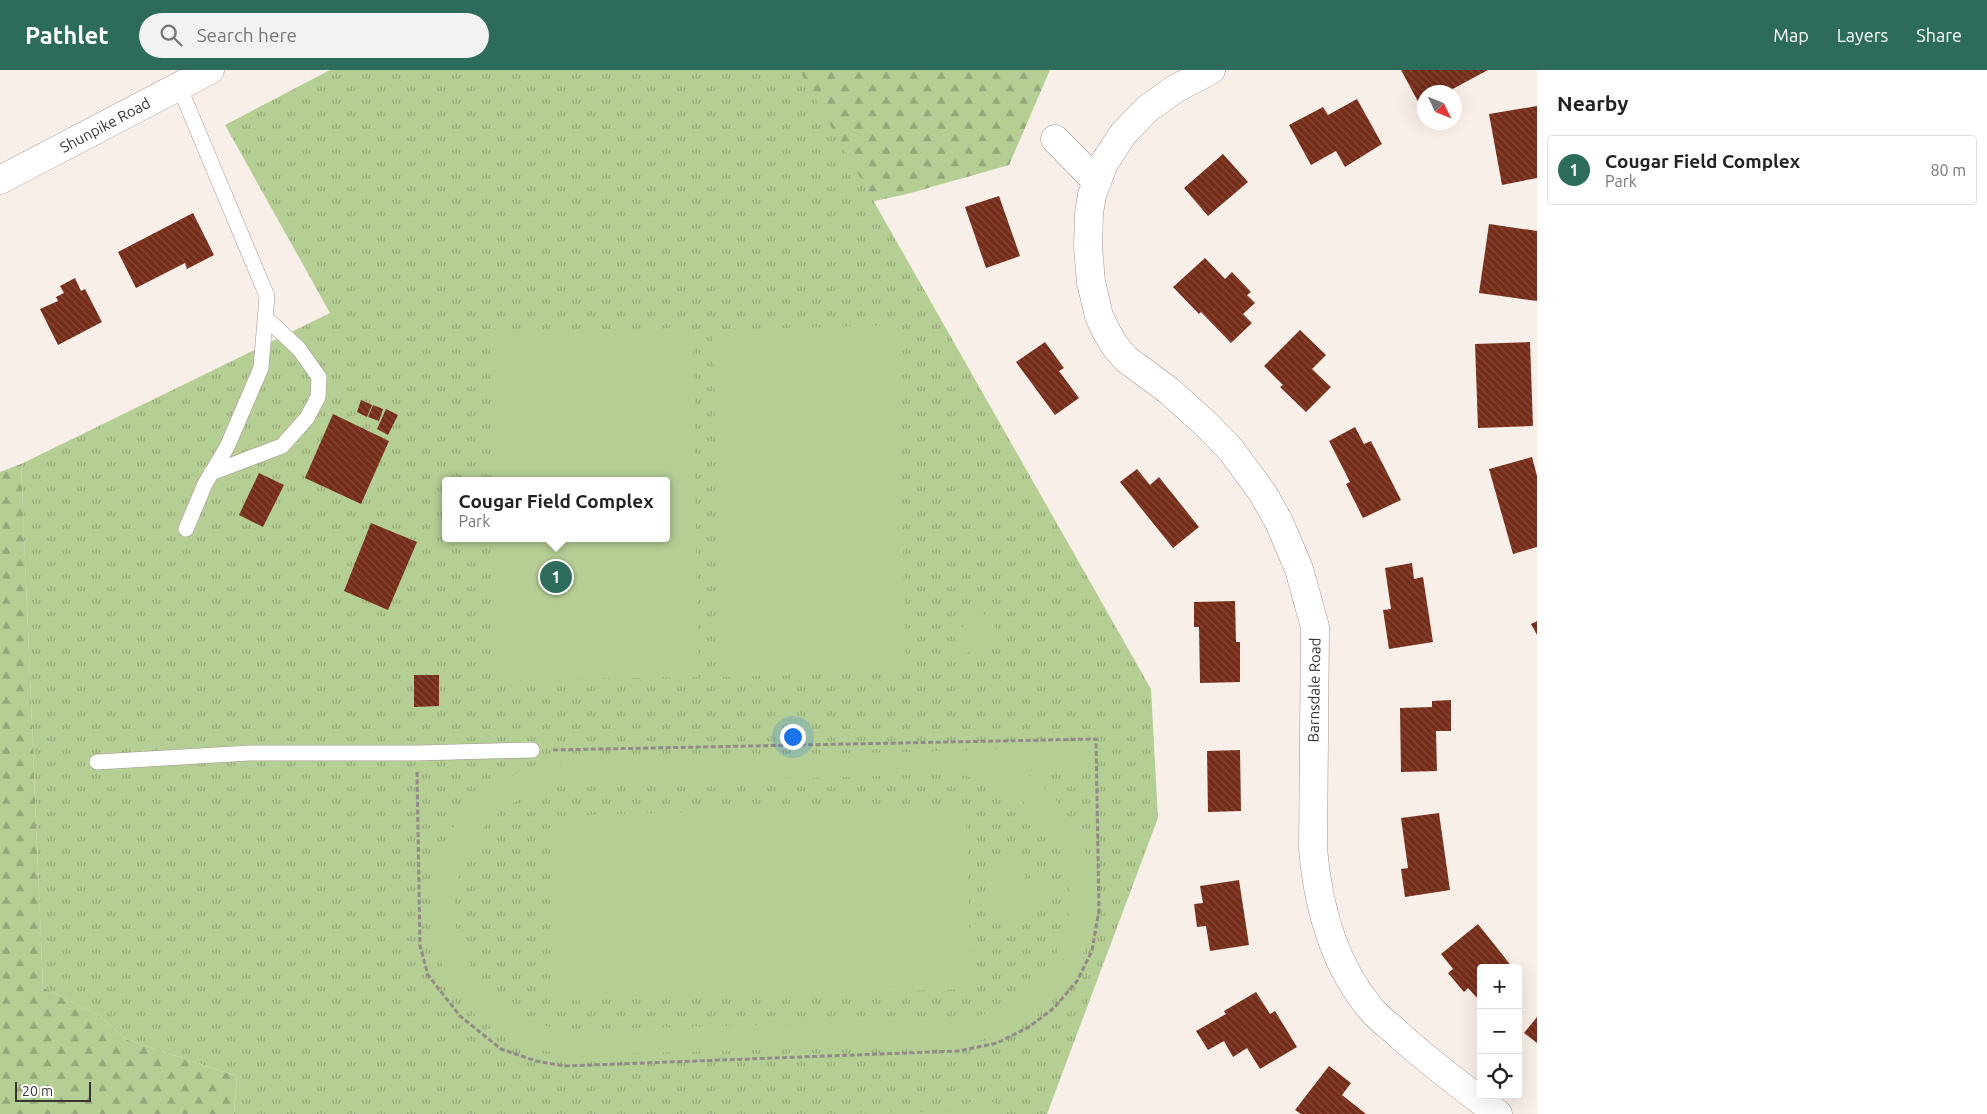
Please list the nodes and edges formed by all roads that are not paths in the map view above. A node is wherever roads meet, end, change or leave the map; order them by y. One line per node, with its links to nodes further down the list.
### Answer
1 (210, 70): 3 (street, Shunpike Road)
2 (1211, 70): 6 (street, Barnsdale Road)
3 (179, 86): 5 (street, Shunpike Road); 7 (lane)
4 (1055, 139): 6 (street)
5 (0, 180)
6 (1097, 182): 12 (street, Barnsdale Road)
7 (265, 317): 8 (lane); 8 (lane)
8 (211, 473): 9 (lane)
9 (186, 529)
10 (532, 750): 11 (lane)
11 (97, 762)
12 (1498, 1114)

